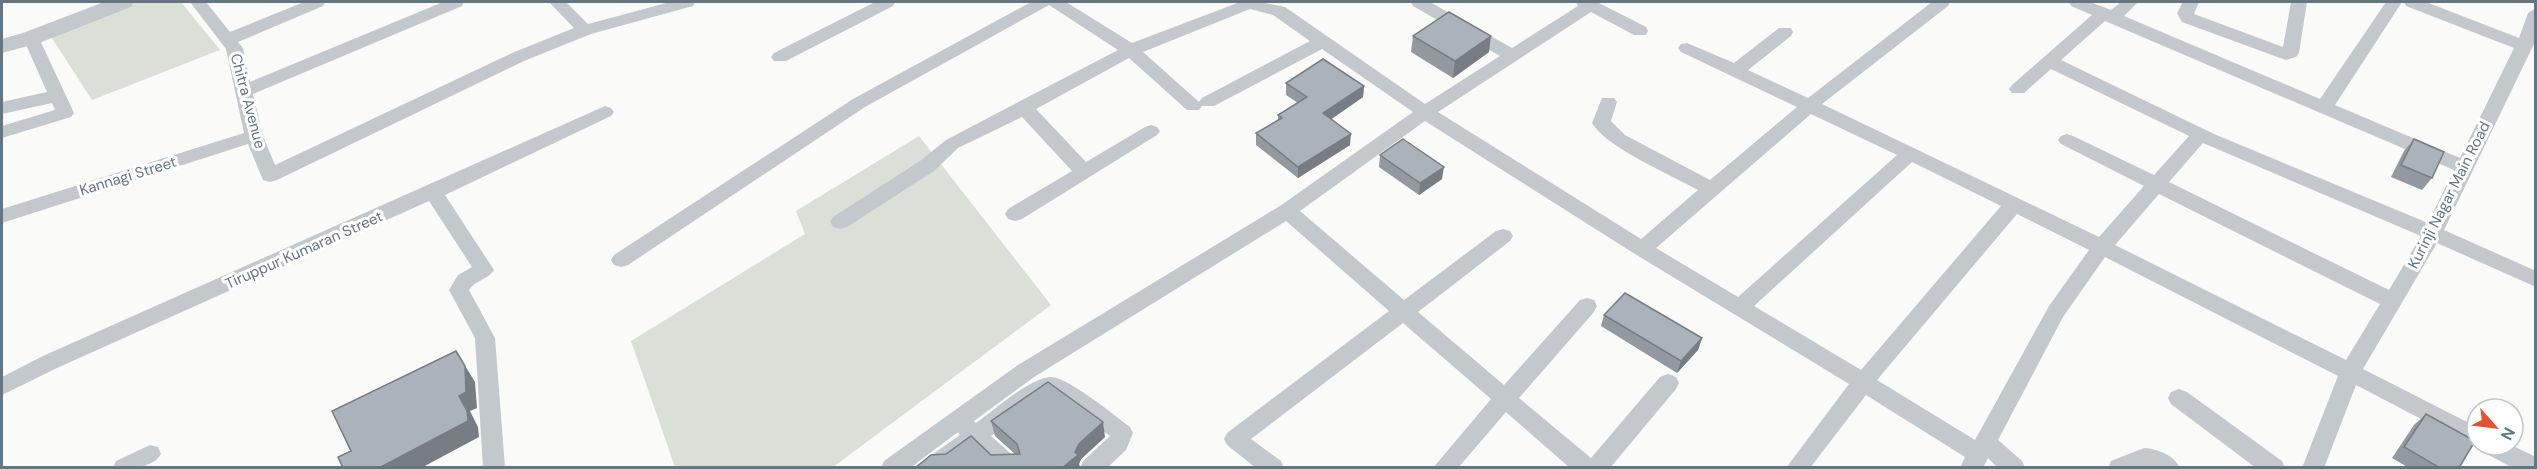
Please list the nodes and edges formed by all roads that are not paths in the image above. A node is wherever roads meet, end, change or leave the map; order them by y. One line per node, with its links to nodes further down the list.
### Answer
1 (123, 2): 25 (street)
2 (198, 2): 26 (street, Chitra Avenue)
3 (317, 2): 26 (street)
4 (456, 2): 37 (street)
5 (557, 2): 22 (street)
6 (687, 2): 22 (street)
7 (887, 2): 33 (street)
8 (1043, 2): 66 (street)
9 (1055, 2): 31 (street)
10 (1419, 2): 32 (street)
11 (1942, 2): 40 (street)
12 (2077, 2): 21 (street)
13 (2130, 2): 21 (street)
14 (2191, 2): 15 (street)
15 (2299, 2)
16 (2394, 2): 41 (street)
17 (2412, 2): 29 (street)
18 (1587, 3): 23 (street); 32 (street)
19 (1263, 5): 27 (street); 31 (street)
20 (2535, 13): 29 (street, Kurinji Nagar Main Road)
21 (2107, 16): 34 (street); 41 (street)
22 (585, 30): 49 (street, Chitra Avenue)
23 (1640, 31)
24 (1785, 32): 35 (street)
25 (31, 38): 28 (street); 38 (street)
26 (229, 39): 37 (street, Chitra Avenue)
27 (1323, 41): 31 (street); 45 (street)
28 (2, 46)
29 (2524, 46): 52 (street, Kurinji Nagar Main Road)
30 (1687, 48): 35 (street)
31 (1131, 50): 43 (street)
32 (1513, 56): 45 (street)
33 (780, 57)
34 (2049, 62): 36 (street); 48 (street)
35 (1736, 71): 40 (street)
36 (2018, 89)
37 (244, 91): 49 (street, Chitra Avenue)
38 (58, 96): 42 (street); 47 (street)
39 (1608, 102): 55 (street)
40 (1810, 105): 51 (street); 55 (street)
41 (2324, 107): 52 (street)
42 (2, 108)
43 (1024, 108): 53 (street); 61 (street)
44 (605, 112): 56 (street, Tiruppur Kumaran Street)
45 (1425, 112): 58 (street); 65 (street)
46 (1151, 131): 53 (street)
47 (2, 132)
48 (2200, 135): 54 (street); 62 (street)
49 (254, 136): 60 (street, Kannagi Street)
50 (2067, 140): 54 (street)
51 (1909, 154): 57 (street); 70 (street)
52 (2465, 167): 62 (street, Kurinji Nagar Main Road)
53 (1085, 173): 59 (street)
54 (2158, 185): 64 (street); 68 (street)
55 (1712, 189): 65 (street)
56 (433, 192): 75 (street, Tiruppur Kumaran Street); 85 (street)
57 (2013, 205): 64 (street); 73 (street)
58 (1287, 211): 71 (street); 78 (street)
59 (1015, 214)
60 (2, 216)
61 (840, 222)
62 (2433, 233): 67 (street); 68 (street, Kurinji Nagar Main Road)
63 (1503, 237): 71 (street)
64 (2101, 248): 72 (street); 82 (street)
65 (1642, 249): 70 (street)
66 (621, 260)
67 (2535, 280)
68 (2392, 301): 72 (street, Kurinji Nagar Main Road)
69 (1587, 306): 76 (street)
70 (1739, 308): 73 (street)
71 (1405, 310): 76 (street); 90 (street)
72 (2350, 372): 79 (street); 99 (street, Kurinji Nagar Main Road)
73 (1863, 382): 82 (street); 94 (street)
74 (1668, 383): 93 (street)
75 (2, 387)
76 (1507, 398): 91 (street); 92 (street)
77 (2179, 398): 98 (street)
78 (959, 419): 80 (street); 86 (street)
79 (2465, 432)
80 (975, 436): 87 (street); 88 (street); 89 (street)
81 (150, 454): 84 (street)
82 (1978, 454): 95 (street)
83 (2514, 457): 100 (street)
84 (124, 468)
85 (494, 468)
86 (892, 468)
87 (932, 468)
88 (1011, 468)
89 (1091, 468)
90 (1273, 468)
91 (1444, 468)
92 (1586, 468)
93 (1596, 468)
94 (1797, 468)
95 (2014, 468)
96 (2119, 468): 97 (street)
97 (2169, 468)
98 (2274, 468)
99 (2313, 468)
100 (2535, 468)

